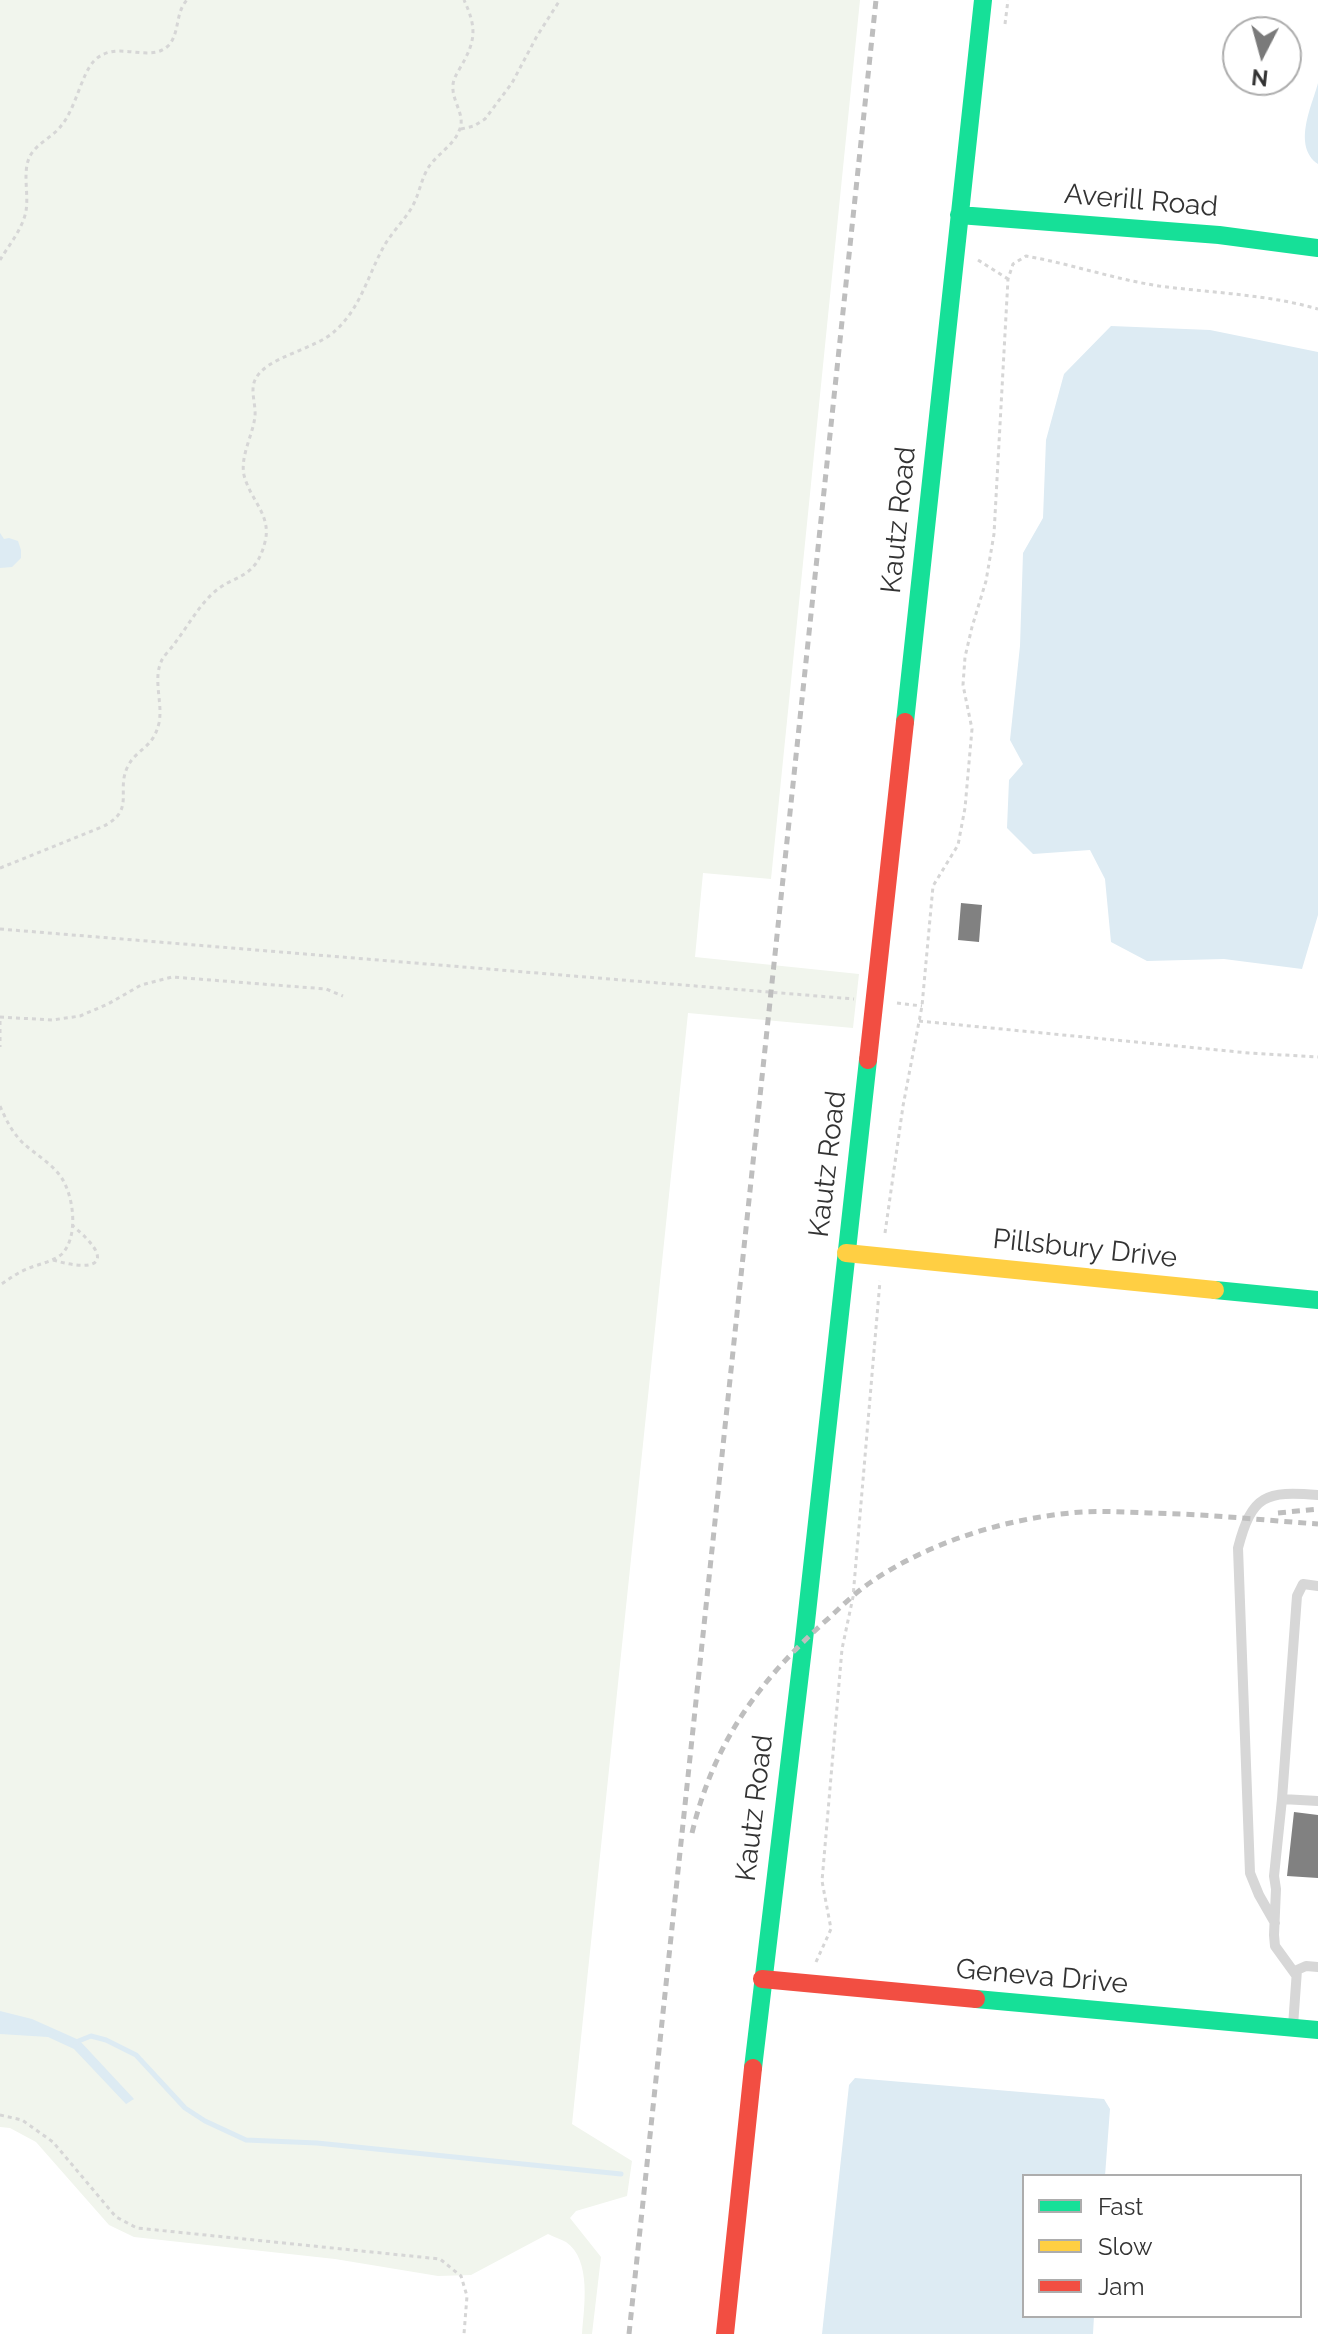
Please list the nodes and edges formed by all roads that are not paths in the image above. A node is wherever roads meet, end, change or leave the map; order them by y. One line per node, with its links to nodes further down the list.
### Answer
1 (983, 0): 2 (street, Kautz Road)
2 (959, 215): 3 (street, Averill Road); 4 (street, Kautz Road)
3 (1318, 248)
4 (846, 1253): 5 (street, Pillsbury Drive); 13 (street, Kautz Road)
5 (1318, 1300)
6 (1318, 1495): 10 (lane)
7 (1318, 1586): 8 (lane)
8 (1282, 1799): 9 (lane); 10 (lane)
9 (1318, 1801)
10 (1275, 1923): 12 (lane)
11 (1318, 1967): 12 (lane)
12 (1296, 1975): 14 (lane)
13 (762, 1979): 14 (street, Geneva Drive); 16 (street, Kautz Road)
14 (1293, 2028): 15 (street, Geneva Drive)
15 (1318, 2030)
16 (725, 2334)

